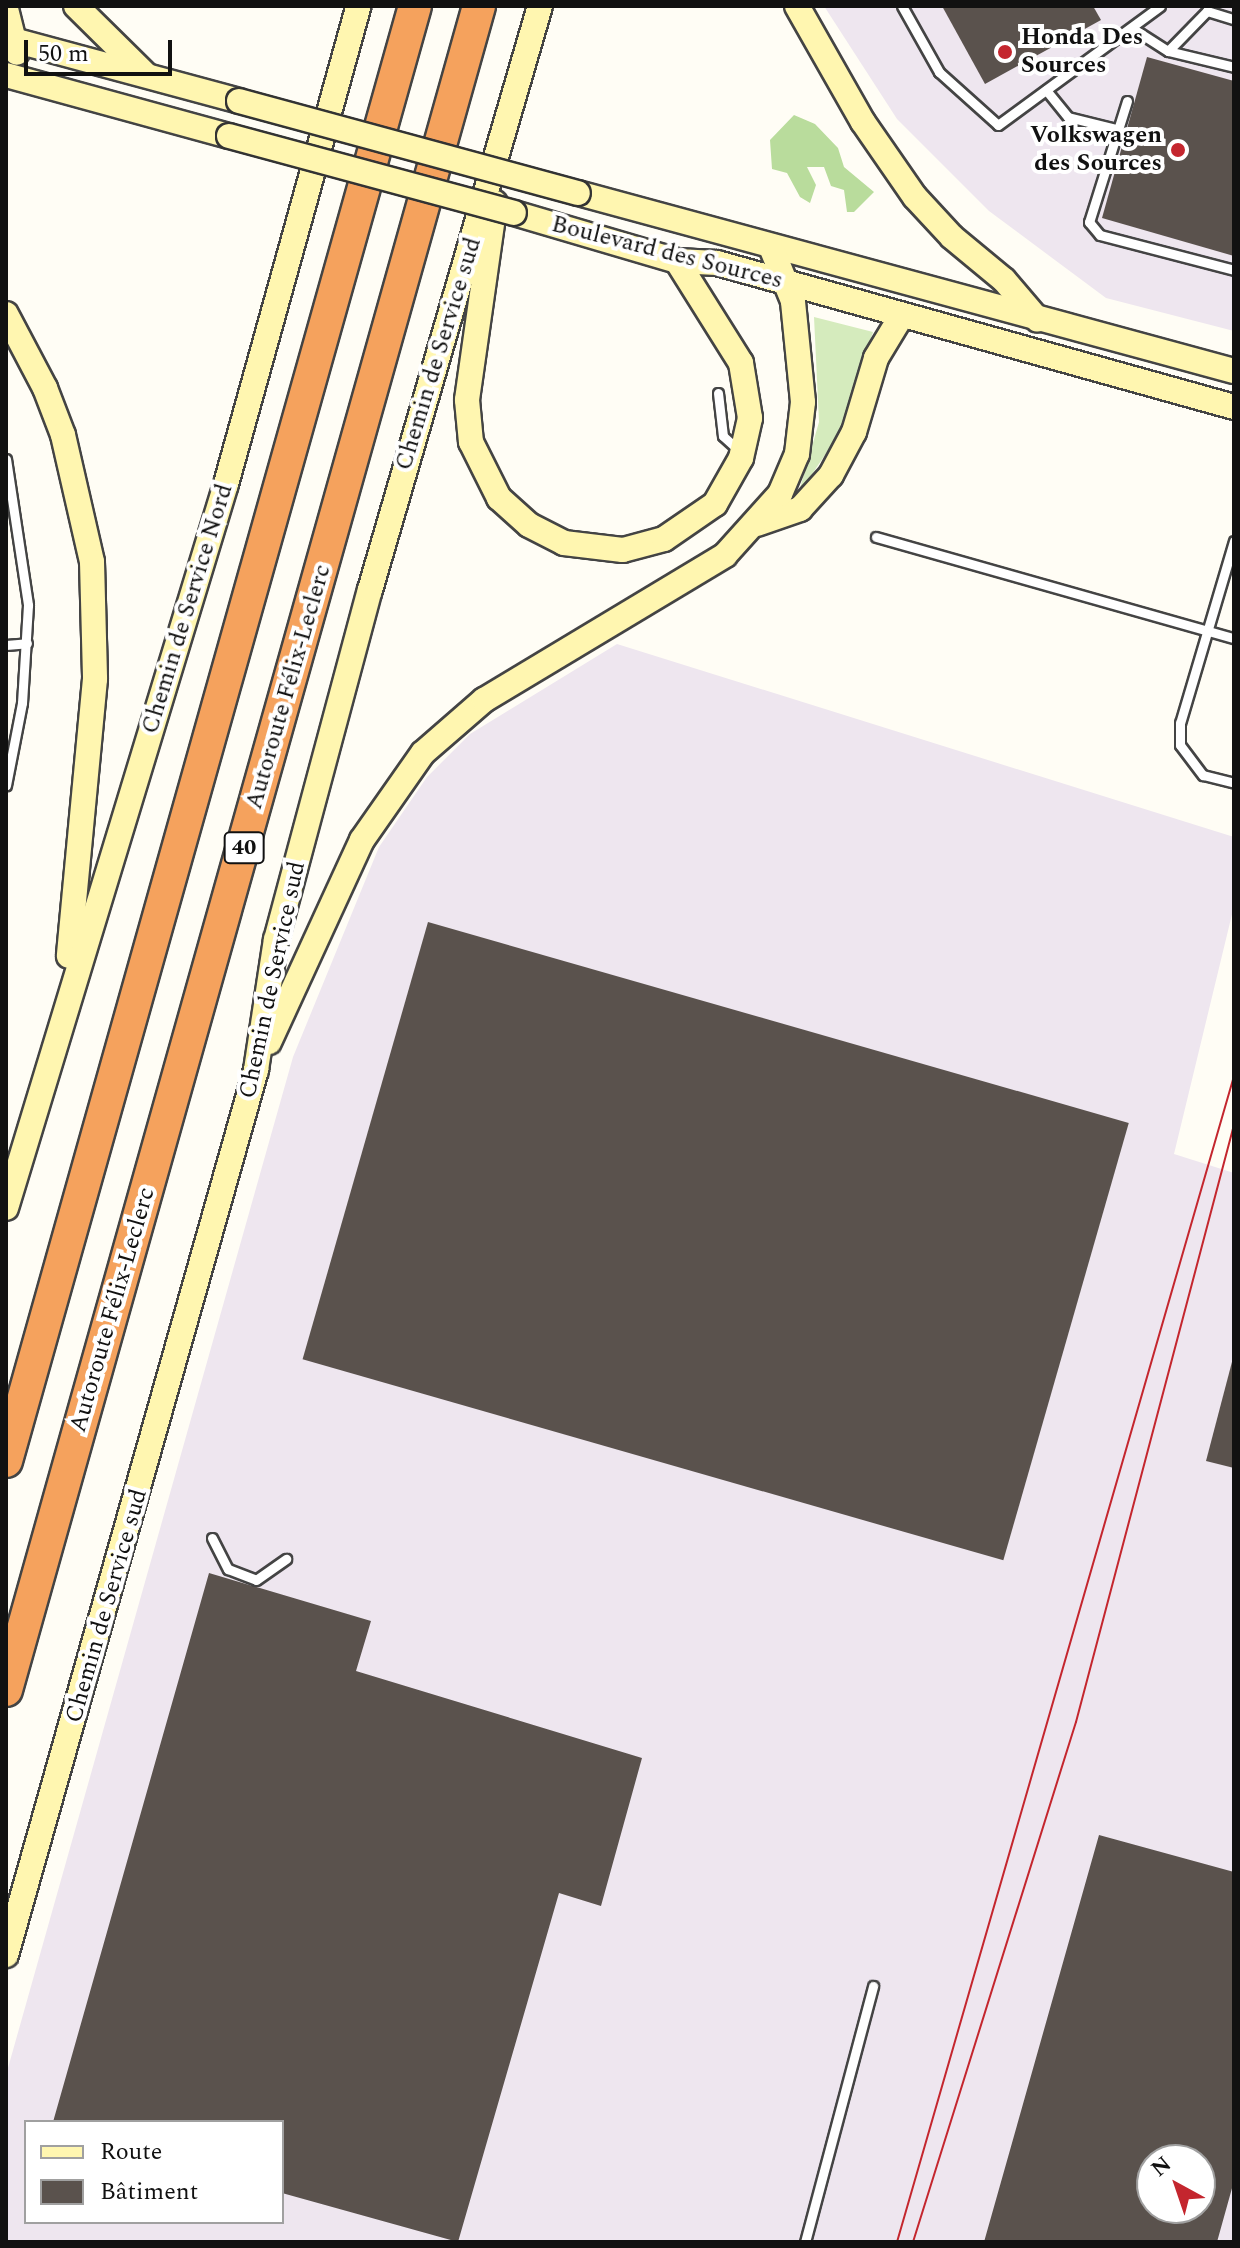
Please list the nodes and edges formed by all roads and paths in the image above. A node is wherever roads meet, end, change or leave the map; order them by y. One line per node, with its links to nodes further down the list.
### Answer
1 (76, 6): 15 (main road)
2 (359, 6): 43 (main road, Chemin de Service Nord)
3 (415, 6): 46 (highway, 40)
4 (479, 6): 49 (highway, Autoroute Félix-Leclerc / 40)
5 (540, 6): 20 (main road, Chemin de Service sud)
6 (797, 6): 27 (main road)
7 (902, 6): 17 (lane)
8 (1160, 6): 11 (lane)
9 (6, 9): 12 (main road)
10 (1234, 19): 13 (lane)
11 (1132, 28): 13 (lane); 17 (lane)
12 (9, 39): 15 (main road, Boulevard des Sources); 16 (main road)
13 (1168, 51): 14 (lane)
14 (1234, 67)
15 (147, 75): 21 (main road, Boulevard des Sources, bridge)
16 (17, 78): 22 (main road, Boulevard des Sources, bridge)
17 (1046, 90): 19 (lane)
18 (1127, 101): 19 (lane)
19 (1116, 129): 23 (lane)
20 (500, 157): 31 (main road); 44 (main road, Chemin de Service sud)
21 (771, 247): 24 (main road); 27 (main road, Boulevard des Sources)
22 (677, 261): 24 (main road, Boulevard des Sources); 31 (main road)
23 (1234, 270)
24 (788, 283): 26 (main road, Boulevard des Sources); 33 (main road)
25 (6, 314): 43 (main road)
26 (902, 315): 30 (main road, Boulevard des Sources); 33 (main road)
27 (1038, 320): 28 (main road, Boulevard des Sources)
28 (1234, 371)
29 (718, 393): 31 (lane)
30 (1234, 407)
31 (742, 454)
32 (6, 459): 39 (lane)
33 (757, 524): 44 (main road)
34 (876, 537): 37 (lane)
35 (1234, 541): 37 (lane)
36 (1234, 626): 38 (lane)
37 (1209, 630): 38 (lane); 41 (lane)
38 (1232, 638)
39 (27, 643): 40 (lane); 42 (lane)
40 (6, 645)
41 (1234, 783)
42 (6, 785)
43 (63, 1007): 45 (main road, Chemin de Service Nord)
44 (256, 1070): 50 (main road, Chemin de Service sud)
45 (8, 1191)
46 (6, 1461)
47 (212, 1538): 48 (lane)
48 (286, 1559)
49 (6, 1690)
50 (6, 1955)
51 (873, 1986): 52 (lane)
52 (805, 2242)

